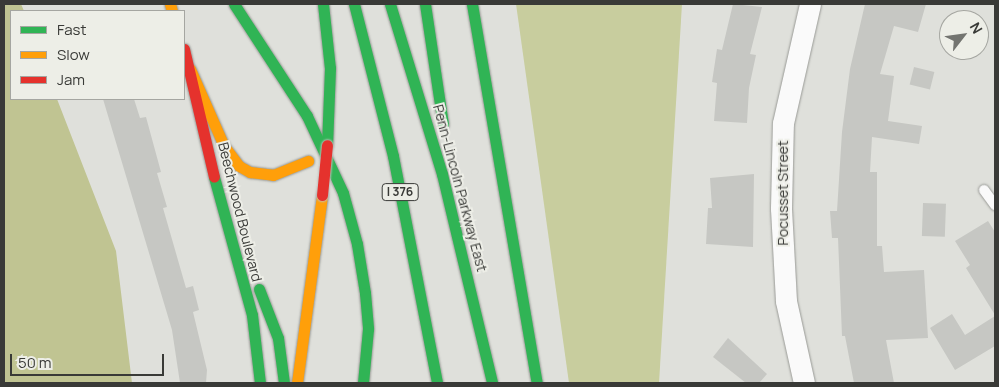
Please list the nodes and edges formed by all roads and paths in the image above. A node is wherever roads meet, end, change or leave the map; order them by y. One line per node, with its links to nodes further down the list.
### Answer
1 (234, 4): 17 (main road)
2 (313, 4): 10 (main road)
3 (323, 4): 10 (main road)
4 (354, 4): 23 (main road, I 376)
5 (390, 4): 16 (main road, Penn-Lincoln Parkway East)
6 (425, 4): 16 (main road)
7 (472, 4): 25 (main road)
8 (810, 4): 26 (street, Pocusset Street)
9 (185, 52): 11 (main road, Beechwood Boulevard)
10 (330, 64): 12 (main road)
11 (190, 69): 12 (main road); 15 (main road, Beechwood Boulevard)
12 (327, 145): 20 (main road, bridge)
13 (984, 190): 14 (lane)
14 (995, 205)
15 (221, 206): 18 (main road, Beechwood Boulevard); 19 (main road)
16 (461, 248): 24 (main road, Penn-Lincoln Parkway East)
17 (368, 329): 21 (main road); 22 (main road)
18 (260, 383)
19 (284, 383)
20 (296, 383)
21 (363, 383)
22 (374, 383)
23 (437, 383)
24 (492, 383)
25 (537, 383)
26 (804, 383)

